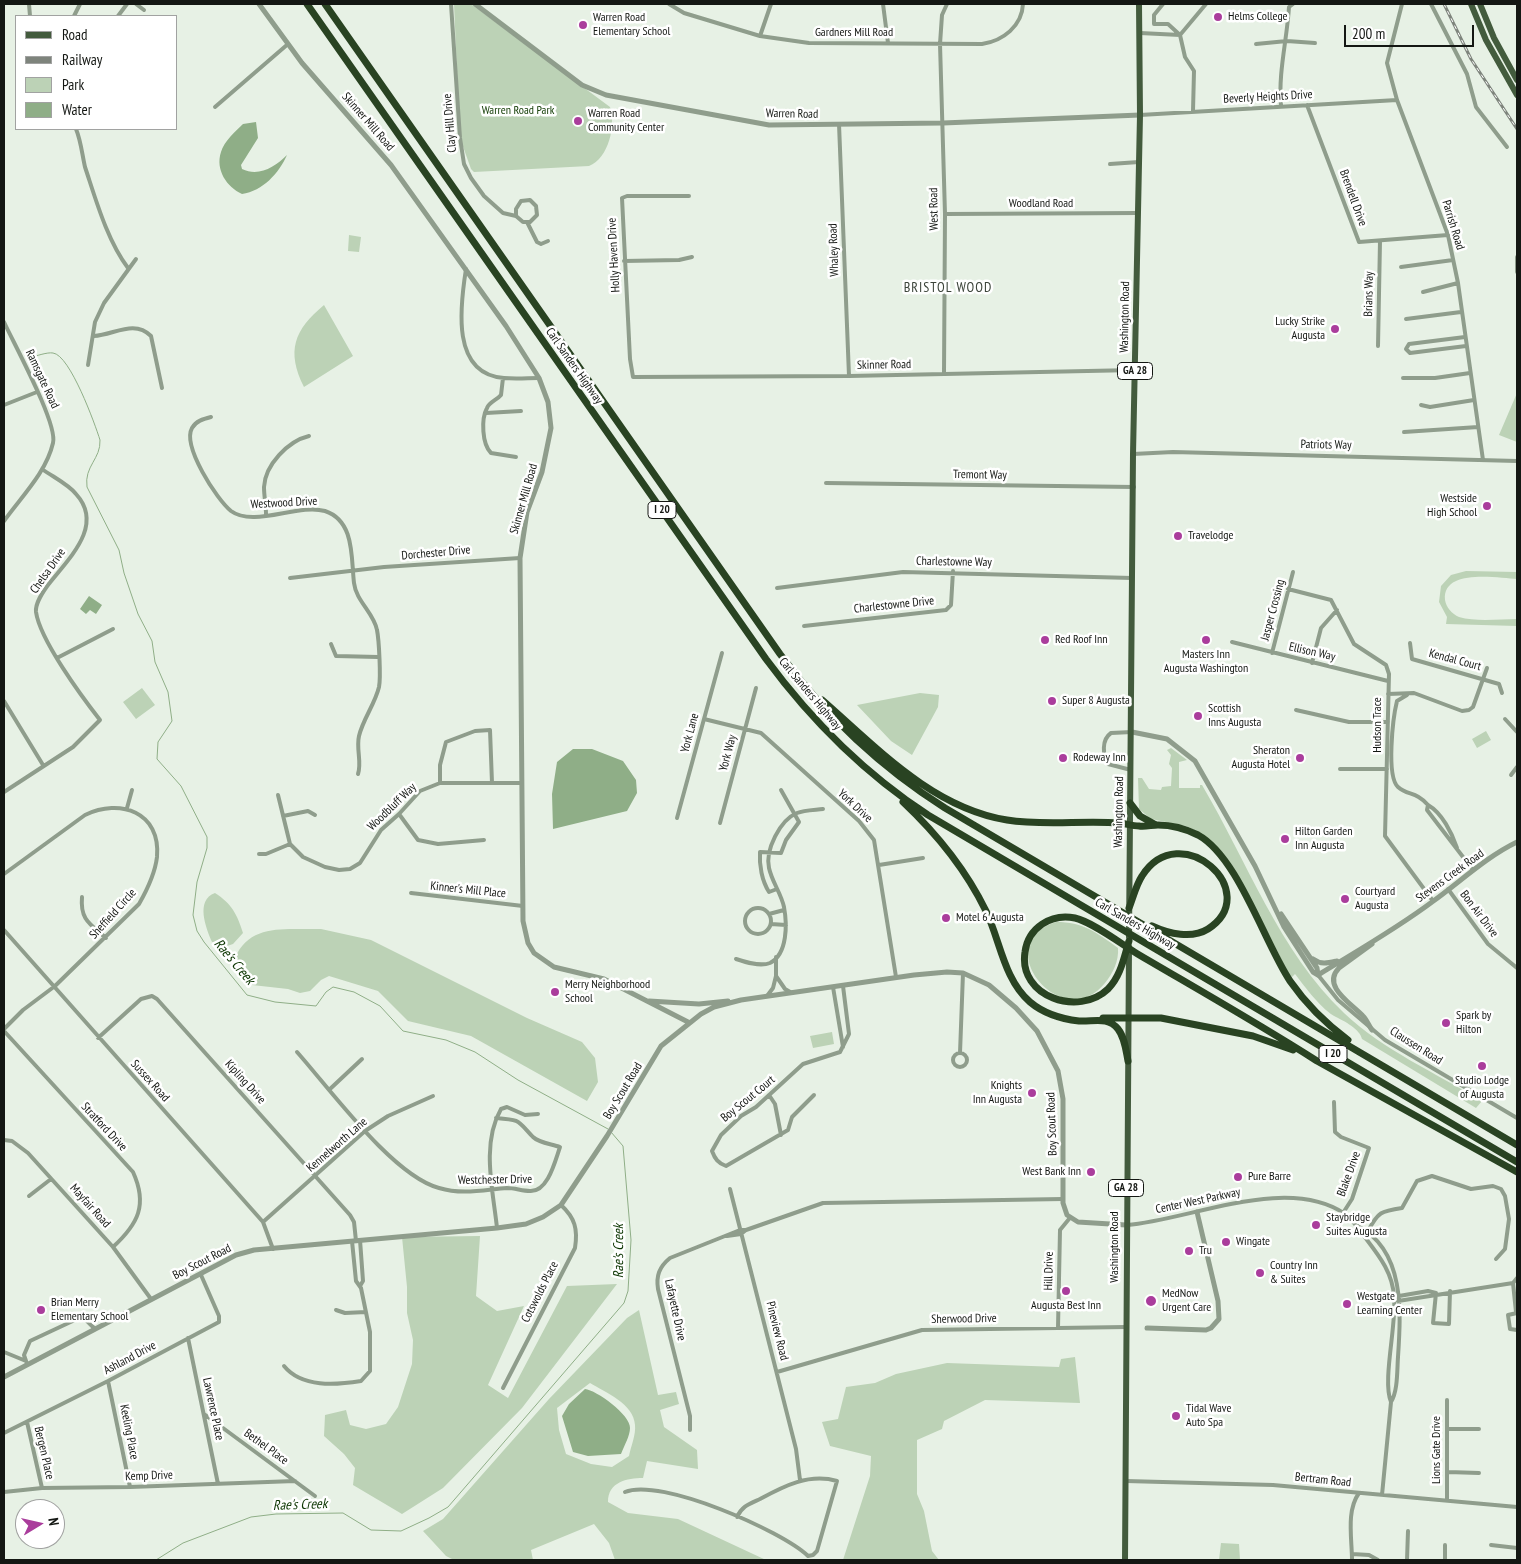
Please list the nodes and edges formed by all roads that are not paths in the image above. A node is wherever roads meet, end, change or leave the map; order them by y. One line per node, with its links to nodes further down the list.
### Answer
1 (126, 4): 22 (street)
2 (136, 4): 21 (street)
3 (259, 4): 28 (street, Skinner Mill Road)
4 (307, 4): 145 (highway, Carl Sanders Highway / I 20)
5 (325, 4): 125 (highway, Carl Sanders Highway / I 20)
6 (451, 4): 49 (street, Clay Hill Drive)
7 (475, 4): 40 (street, Warren Road)
8 (669, 4): 25 (street, Gardners Mill Road)
9 (771, 4): 25 (street)
10 (882, 4): 29 (street)
11 (947, 4): 30 (street, West Road)
12 (1023, 4): 30 (street, Gardners Mill Road)
13 (1163, 4): 24 (street)
14 (1206, 4): 24 (street)
15 (1292, 4): 26 (street)
16 (1402, 4): 34 (street, Parrish Road)
17 (1431, 4): 43 (street)
18 (1471, 4): 33 (main road)
19 (1480, 4): 32 (main road)
20 (1140, 6): 23 (main road, Washington Road / GA 28)
21 (144, 10)
22 (119, 15)
23 (1140, 33): 24 (street); 39 (main road, Washington Road / GA 28)
24 (1180, 35): 38 (street)
25 (760, 36): 29 (street, Gardners Mill Road)
26 (1287, 41): 27 (street); 31 (street); 36 (street)
27 (1315, 43)
28 (288, 44): 37 (street); 61 (street, Skinner Mill Road)
29 (888, 44): 30 (street, Gardners Mill Road)
30 (940, 44): 41 (street, West Road)
31 (1256, 44)
32 (1517, 80)
33 (1517, 95)
34 (1397, 100): 35 (street, Beverly Heights Drive); 51 (street, Parrish Road)
35 (1308, 105): 36 (street, Beverly Heights Drive); 53 (street, Brendell Drive)
36 (1281, 106): 38 (street, Beverly Heights Drive)
37 (215, 107)
38 (1193, 111): 39 (street, Beverly Heights Drive)
39 (1140, 115): 41 (street, Warren Road); 44 (main road, Washington Road / GA 28)
40 (838, 124): 41 (street, Warren Road); 76 (street, Whaley Road)
41 (943, 124): 48 (street, West Road)
42 (76, 130): 59 (street)
43 (1507, 147)
44 (1139, 162): 45 (street); 47 (main road, Washington Road / GA 28)
45 (1110, 164)
46 (689, 196): 58 (street, Holly Haven Drive)
47 (1138, 213): 48 (street, Woodland Road); 73 (main road, Washington Road / GA 28)
48 (945, 214): 74 (street, West Road)
49 (516, 216): 50 (street, Clay Hill Drive); 50 (street)
50 (527, 222): 52 (street)
51 (1448, 235): 53 (street, Brendell Drive); 57 (street, Parrish Road)
52 (548, 241)
53 (1380, 241): 70 (street, Brians Way)
54 (692, 256): 58 (street)
55 (1517, 257): 62 (street)
56 (136, 259): 59 (street)
57 (1453, 260): 60 (street); 63 (street, Parrish Road)
58 (624, 261): 77 (street, Holly Haven Drive)
59 (128, 268): 68 (street)
60 (1401, 268)
61 (466, 269): 78 (street); 79 (street, Skinner Mill Road)
62 (1517, 272)
63 (1458, 283): 64 (street); 65 (street, Parrish Road)
64 (1423, 292)
65 (1461, 312): 66 (street); 69 (street, Parrish Road)
66 (1406, 319)
67 (4, 322): 82 (street, Ramsgate Road)
68 (94, 336): 72 (street); 81 (street)
69 (1465, 337): 71 (street, Parrish Road); 71 (street)
70 (1378, 346)
71 (1466, 346): 75 (street, Parrish Road)
72 (88, 365)
73 (1135, 370): 74 (street, Skinner Road); 92 (main road, Washington Road / GA 28)
74 (944, 373): 76 (street, Skinner Road)
75 (1470, 373): 80 (street); 83 (street, Parrish Road)
76 (849, 376): 77 (street, Skinner Road)
77 (633, 377)
78 (502, 378): 79 (street); 87 (street)
79 (539, 378): 103 (street, Skinner Mill Road)
80 (1403, 378)
81 (162, 388)
82 (36, 392): 84 (street); 96 (street, Ramsgate Road)
83 (1474, 400): 85 (street); 89 (street, Parrish Road)
84 (4, 405)
85 (1421, 405)
86 (521, 411): 87 (street)
87 (486, 413): 93 (street)
88 (211, 417): 101 (street, Westwood Drive)
89 (1478, 427): 90 (street); 94 (street, Parrish Road)
90 (1404, 432)
91 (309, 436): 101 (street)
92 (1133, 454): 94 (street, Patriots Way); 98 (main road, Washington Road / GA 28)
93 (516, 457)
94 (1483, 460): 95 (street, Patriots Way)
95 (1517, 461)
96 (42, 469): 100 (street, Ramsgate Road); 120 (street, Chelsa Drive)
97 (826, 484): 98 (street, Tremont Way)
98 (1134, 487): 108 (main road, Washington Road / GA 28)
99 (4, 511): 100 (street)
100 (8, 514): 102 (street, Ramsgate Road)
101 (266, 514): 105 (street, Westwood Drive)
102 (4, 521)
103 (520, 558): 105 (street, Dorchester Drive); 148 (street, Skinner Mill Road)
104 (953, 571): 108 (street, Charlestowne Way); 109 (street, Charlestowne Way); 112 (street, Charlestowne Drive)
105 (353, 572): 107 (street, Dorchester Drive); 119 (street, Westwood Drive)
106 (1293, 572): 110 (street, Jasper Crossing)
107 (290, 578)
108 (1132, 578): 136 (main road, Washington Road / GA 28)
109 (777, 588)
110 (1288, 589): 111 (street); 118 (street, Jasper Crossing)
111 (1337, 610): 121 (street); 124 (street, Hudson Trace)
112 (804, 626)
113 (113, 629): 120 (street)
114 (1232, 642): 118 (street, Ellison Way)
115 (1410, 643): 123 (street, Kendal Court)
116 (331, 644): 119 (street)
117 (722, 653): 132 (street, York Lane)
118 (1272, 653): 121 (street, Ellison Way)
119 (378, 657): 143 (street, Westwood Drive)
120 (57, 658): 138 (street, Chelsa Drive)
121 (1312, 663): 124 (street, Ellison Way)
122 (1487, 668): 123 (street)
123 (1483, 678): 127 (street, Kendal Court); 129 (street)
124 (1388, 681): 128 (street, Hudson Trace)
125 (804, 685): 162 (highway); 185 (highway, Carl Sanders Highway / I 20)
126 (756, 688): 135 (street, York Way)
127 (1502, 693)
128 (1388, 694): 129 (street); 134 (street, Hudson Trace)
129 (1407, 694): 171 (street)
130 (4, 701): 138 (street)
131 (1296, 710): 134 (street)
132 (704, 718): 135 (street, York Drive); 160 (street, York Lane)
133 (1505, 720): 137 (street)
134 (1388, 722): 141 (street, Hudson Trace)
135 (745, 729): 161 (street, York Way); 170 (street, York Drive)
136 (1132, 732): 142 (main road, Washington Road / GA 28); 142 (street); 178 (street)
137 (1517, 732)
138 (43, 765): 151 (street)
139 (1517, 767): 144 (street)
140 (1340, 768): 141 (street)
141 (1388, 769): 177 (street, Hudson Trace)
142 (1131, 770): 153 (main road, Washington Road / GA 28)
143 (358, 774)
144 (1511, 775)
145 (877, 778): 207 (highway); 231 (highway, Carl Sanders Highway / I 20)
146 (440, 783): 147 (street, Woodbluff Way); 147 (street); 156 (street, Woodbluff Way)
147 (492, 783): 148 (street, Woodbluff Way)
148 (521, 783): 179 (street, Skinner Mill Road)
149 (132, 790): 154 (street)
150 (781, 790): 157 (street)
151 (4, 792)
152 (278, 795): 159 (street)
153 (1130, 803): 162 (main road, Washington Road / GA 28); 163 (highway)
154 (127, 808): 172 (street); 187 (street, Sheffield Circle)
155 (823, 809): 157 (street)
156 (399, 814): 164 (street); 166 (street, Woodbluff Way)
157 (795, 814): 168 (street); 168 (street)
158 (315, 815): 159 (street)
159 (283, 816): 166 (street)
160 (676, 818)
161 (720, 823)
162 (1130, 825): 163 (highway); 180 (main road, Washington Road / GA 28)
163 (1156, 825): 218 (highway)
164 (484, 840)
165 (1517, 842): 171 (street, Stevens Creek Road)
166 (290, 844): 167 (street)
167 (259, 854)
168 (770, 854): 173 (street); 173 (street)
169 (923, 858): 170 (street)
170 (879, 865): 198 (street, York Drive)
171 (1473, 870): 174 (street, Stevens Creek Road)
172 (4, 874)
173 (777, 889): 181 (street)
174 (1448, 889): 177 (street, Stevens Creek Road); 194 (street, Bon Air Drive)
175 (411, 893): 179 (street, Kinner's Mill Place)
176 (82, 896): 187 (street)
177 (1433, 901): 188 (street, Stevens Creek Road)
178 (1275, 904): 190 (street, Claussen Road); 196 (street, Claussen Road)
179 (523, 906): 205 (street, Skinner Mill Road)
180 (1129, 908): 185 (highway); 189 (main road, Washington Road / GA 28)
181 (784, 910): 182 (street); 184 (street)
182 (769, 914): 183 (street); 183 (street)
183 (771, 924): 184 (street)
184 (786, 925): 191 (street)
185 (1148, 926): 218 (highway, Carl Sanders Highway / I 20)
186 (4, 930): 199 (street, Sussex Road)
187 (106, 938): 199 (street, Sheffield Circle)
188 (1376, 940): 193 (street, Stevens Creek Road); 210 (street)
189 (1129, 941): 206 (main road, Washington Road / GA 28); 216 (highway)
190 (1308, 955): 193 (street); 196 (street, Claussen Road)
191 (776, 957): 192 (street); 197 (street)
192 (736, 960)
193 (1343, 960): 196 (street, Stevens Creek Road)
194 (1517, 968)
195 (963, 973): 198 (street, Boy Scout Road); 214 (street); 238 (street, Boy Scout Road)
196 (1318, 975): 210 (street, Claussen Road)
197 (776, 976): 202 (street); 203 (street)
198 (896, 977): 200 (street, Boy Scout Road)
199 (55, 986): 209 (street, Sheffield Circle); 211 (street, Sussex Road)
200 (843, 986): 201 (street, Boy Scout Road); 212 (street)
201 (833, 987): 202 (street, Boy Scout Road); 212 (street)
202 (793, 994): 203 (street, Boy Scout Road)
203 (765, 997): 204 (street, Boy Scout Road)
204 (741, 1000): 205 (street); 208 (street, Boy Scout Road)
205 (649, 1001): 208 (street, Skinner Mill Road)
206 (1128, 1017): 207 (highway); 216 (highway); 217 (main road, Washington Road / GA 28)
207 (1060, 1018): 217 (highway)
208 (688, 1022): 239 (street, Boy Scout Road)
209 (4, 1030): 250 (street, Stratford Drive)
210 (1372, 1030): 226 (street, Claussen Road)
211 (98, 1038): 233 (street, Kipling Drive); 243 (street, Sussex Road)
212 (844, 1047): 221 (street, Boy Scout Court)
213 (297, 1052): 219 (street, Westchester Drive)
214 (960, 1053)
215 (362, 1059): 219 (street)
216 (1317, 1060): 232 (highway)
217 (1128, 1062): 245 (main road, Washington Road / GA 28)
218 (1378, 1063): 230 (highway, Carl Sanders Highway / I 20)
219 (330, 1089): 227 (street, Westchester Drive)
220 (433, 1096): 227 (street, Kennelworth Lane)
221 (769, 1096): 228 (street); 228 (street, Boy Scout Court)
222 (814, 1096): 228 (street, Boy Scout Court)
223 (1334, 1102): 241 (street, Blake Drive)
224 (538, 1114): 225 (street)
225 (496, 1118): 236 (street); 236 (street, Westchester Drive)
226 (1517, 1118)
227 (365, 1131): 233 (street, Kennelworth Lane); 236 (street, Westchester Drive)
228 (781, 1135)
229 (4, 1140): 234 (street, Mayfair Road)
230 (1517, 1145)
231 (1517, 1162)
232 (1517, 1172)
233 (316, 1177): 243 (street, Kennelworth Lane); 249 (street, Kipling Drive)
234 (51, 1179): 237 (street); 250 (street, Mayfair Road)
235 (730, 1189): 248 (street, Pineview Road)
236 (493, 1190): 246 (street)
237 (29, 1196)
238 (1063, 1199): 242 (street, Boy Scout Road); 248 (street)
239 (561, 1205): 246 (street, Boy Scout Road); 276 (street, Cotswolds Place)
240 (1196, 1212): 241 (street, Center West Parkway); 245 (street, Center West Parkway); 267 (street)
241 (1343, 1213): 244 (street, Center West Parkway)
242 (1069, 1218): 245 (street); 265 (street, Hill Drive)
243 (263, 1222): 251 (street, Sussex Road)
244 (1356, 1224): 247 (street, Center West Parkway); 260 (street, Center West Parkway)
245 (1126, 1225): 266 (main road, Washington Road / GA 28)
246 (497, 1228): 249 (street, Boy Scout Road)
247 (1368, 1231): 252 (street); 260 (street, Center West Parkway)
248 (740, 1232): 273 (street, Pineview Road); 283 (street, Lafayette Drive)
249 (356, 1241): 251 (street, Boy Scout Road); 256 (street, Kipling Drive); 256 (street, Kipling Drive)
250 (114, 1247): 259 (street, Mayfair Road)
251 (273, 1248): 253 (street, Boy Scout Road)
252 (1496, 1259)
253 (201, 1275): 259 (street, Boy Scout Road); 269 (street, Ashland Drive)
254 (1517, 1278): 255 (street)
255 (1512, 1283): 257 (street); 263 (street)
256 (360, 1286): 262 (street, Kipling Drive)
257 (1450, 1292): 258 (street); 258 (street)
258 (1436, 1293): 260 (street)
259 (151, 1299): 264 (street, Boy Scout Road)
260 (1397, 1299): 278 (street, Center West Parkway); 278 (street, Center West Parkway)
261 (336, 1310): 262 (street)
262 (366, 1312): 272 (street, Kipling Drive)
263 (1516, 1313): 268 (street)
264 (95, 1328): 271 (street, Boy Scout Road); 271 (street)
265 (1058, 1328): 266 (street, Sherwood Drive); 273 (street, Sherwood Drive)
266 (1126, 1328): 289 (main road, Washington Road / GA 28)
267 (1147, 1328)
268 (1517, 1330)
269 (188, 1338): 275 (street, Ashland Drive); 279 (street, Lawrence Place)
270 (4, 1352): 271 (street)
271 (27, 1363): 274 (street, Boy Scout Road)
272 (284, 1366)
273 (777, 1372): 287 (street, Pineview Road)
274 (4, 1377)
275 (108, 1381): 280 (street, Ashland Drive); 291 (street, Keeling Place)
276 (503, 1388)
277 (1447, 1400): 282 (street, Lions Gate Drive)
278 (1391, 1402): 296 (street, Center West Parkway)
279 (204, 1414): 288 (street, Bethel Place); 290 (street, Lawrence Place)
280 (27, 1422): 284 (street, Ashland Drive); 292 (street, Bergen Place)
281 (1479, 1428): 282 (street)
282 (1448, 1429): 285 (street, Lions Gate Drive)
283 (690, 1430)
284 (4, 1432)
285 (1448, 1472): 286 (street); 298 (street, Lions Gate Drive)
286 (1479, 1473)
287 (800, 1480): 300 (street); 300 (street)
288 (295, 1481): 290 (street, Kemp Drive); 297 (street, Bethel Place)
289 (1125, 1481): 295 (street, Bertram Road); 306 (main road, Washington Road / GA 28)
290 (218, 1484): 291 (street, Kemp Drive)
291 (130, 1487): 292 (street, Kemp Drive)
292 (42, 1488): 293 (street, Kemp Drive)
293 (4, 1492)
294 (625, 1492): 300 (street)
295 (1359, 1493): 296 (street, Bertram Road); 305 (street)
296 (1382, 1495): 298 (street, Bertram Road)
297 (315, 1496)
298 (1447, 1500): 299 (street, Bertram Road)
299 (1517, 1507)
300 (737, 1517)
301 (1408, 1531): 309 (street)
302 (1445, 1545): 310 (street)
303 (1491, 1545): 304 (street)
304 (1517, 1548)
305 (1352, 1554): 307 (street); 308 (street)
306 (1124, 1560)
307 (1352, 1560)
308 (1378, 1560)
309 (1407, 1560)
310 (1445, 1560)

